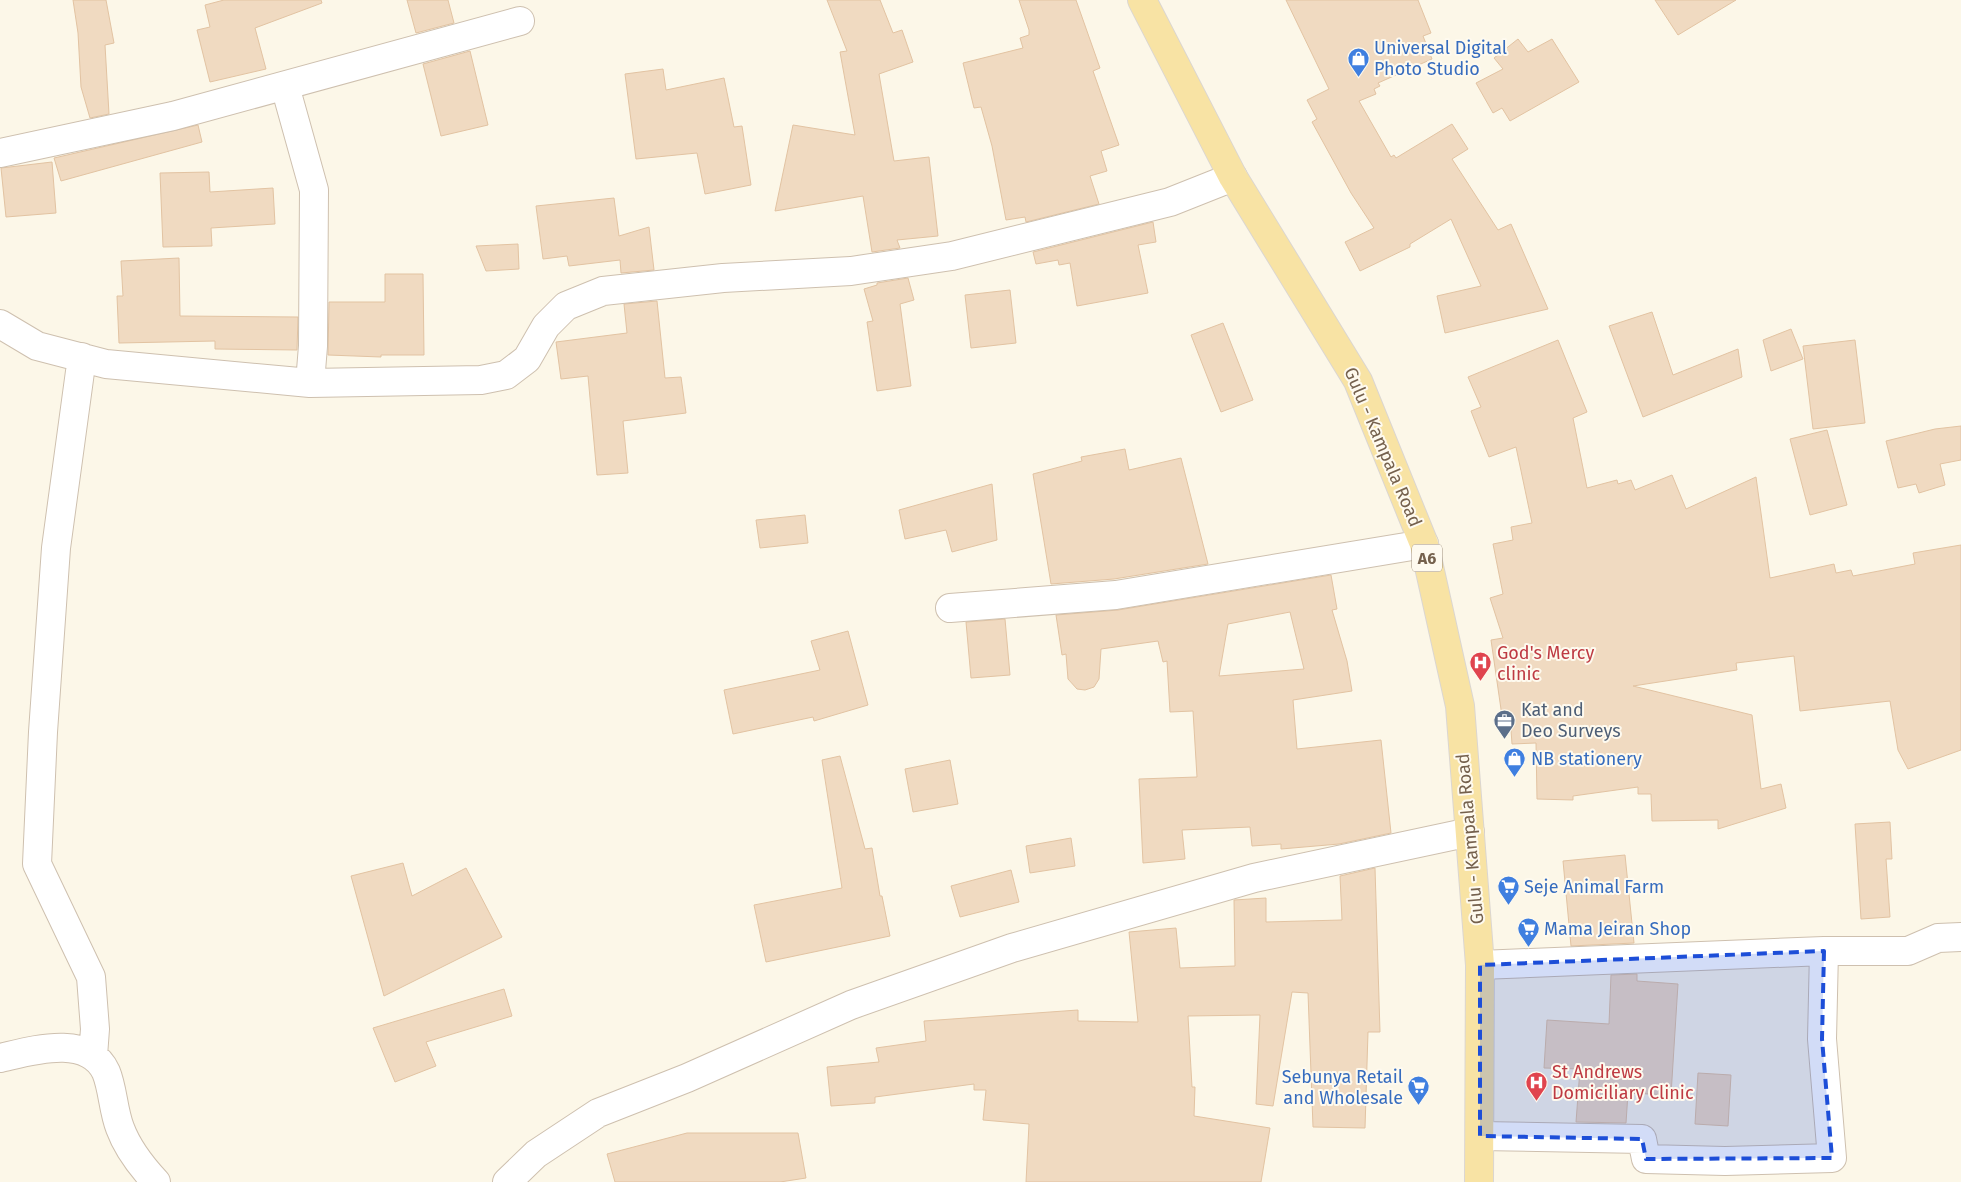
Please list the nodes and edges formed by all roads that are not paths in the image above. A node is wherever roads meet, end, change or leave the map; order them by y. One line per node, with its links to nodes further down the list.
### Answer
1 (1142, 0): 5 (main road, Gulu - Kampala Road / A6)
2 (520, 22): 3 (street)
3 (285, 86): 4 (street); 8 (street)
4 (0, 153)
5 (1233, 177): 8 (street); 9 (main road, Gulu - Kampala Road / A6)
6 (0, 324): 7 (street)
7 (82, 357): 8 (street); 15 (street)
8 (310, 383)
9 (1424, 544): 10 (street); 11 (main road, Gulu - Kampala Road / A6)
10 (950, 608)
11 (1470, 832): 14 (main road, Gulu - Kampala Road / A6); 19 (street)
12 (1961, 937): 13 (street)
13 (1824, 951): 14 (street); 17 (street)
14 (1480, 964): 17 (main road, Gulu - Kampala Road / A6)
15 (93, 1056): 16 (street); 18 (street)
16 (0, 1058)
17 (1480, 1136): 20 (main road, Gulu - Kampala Road / A6)
18 (156, 1182)
19 (507, 1182)
20 (1479, 1182)

